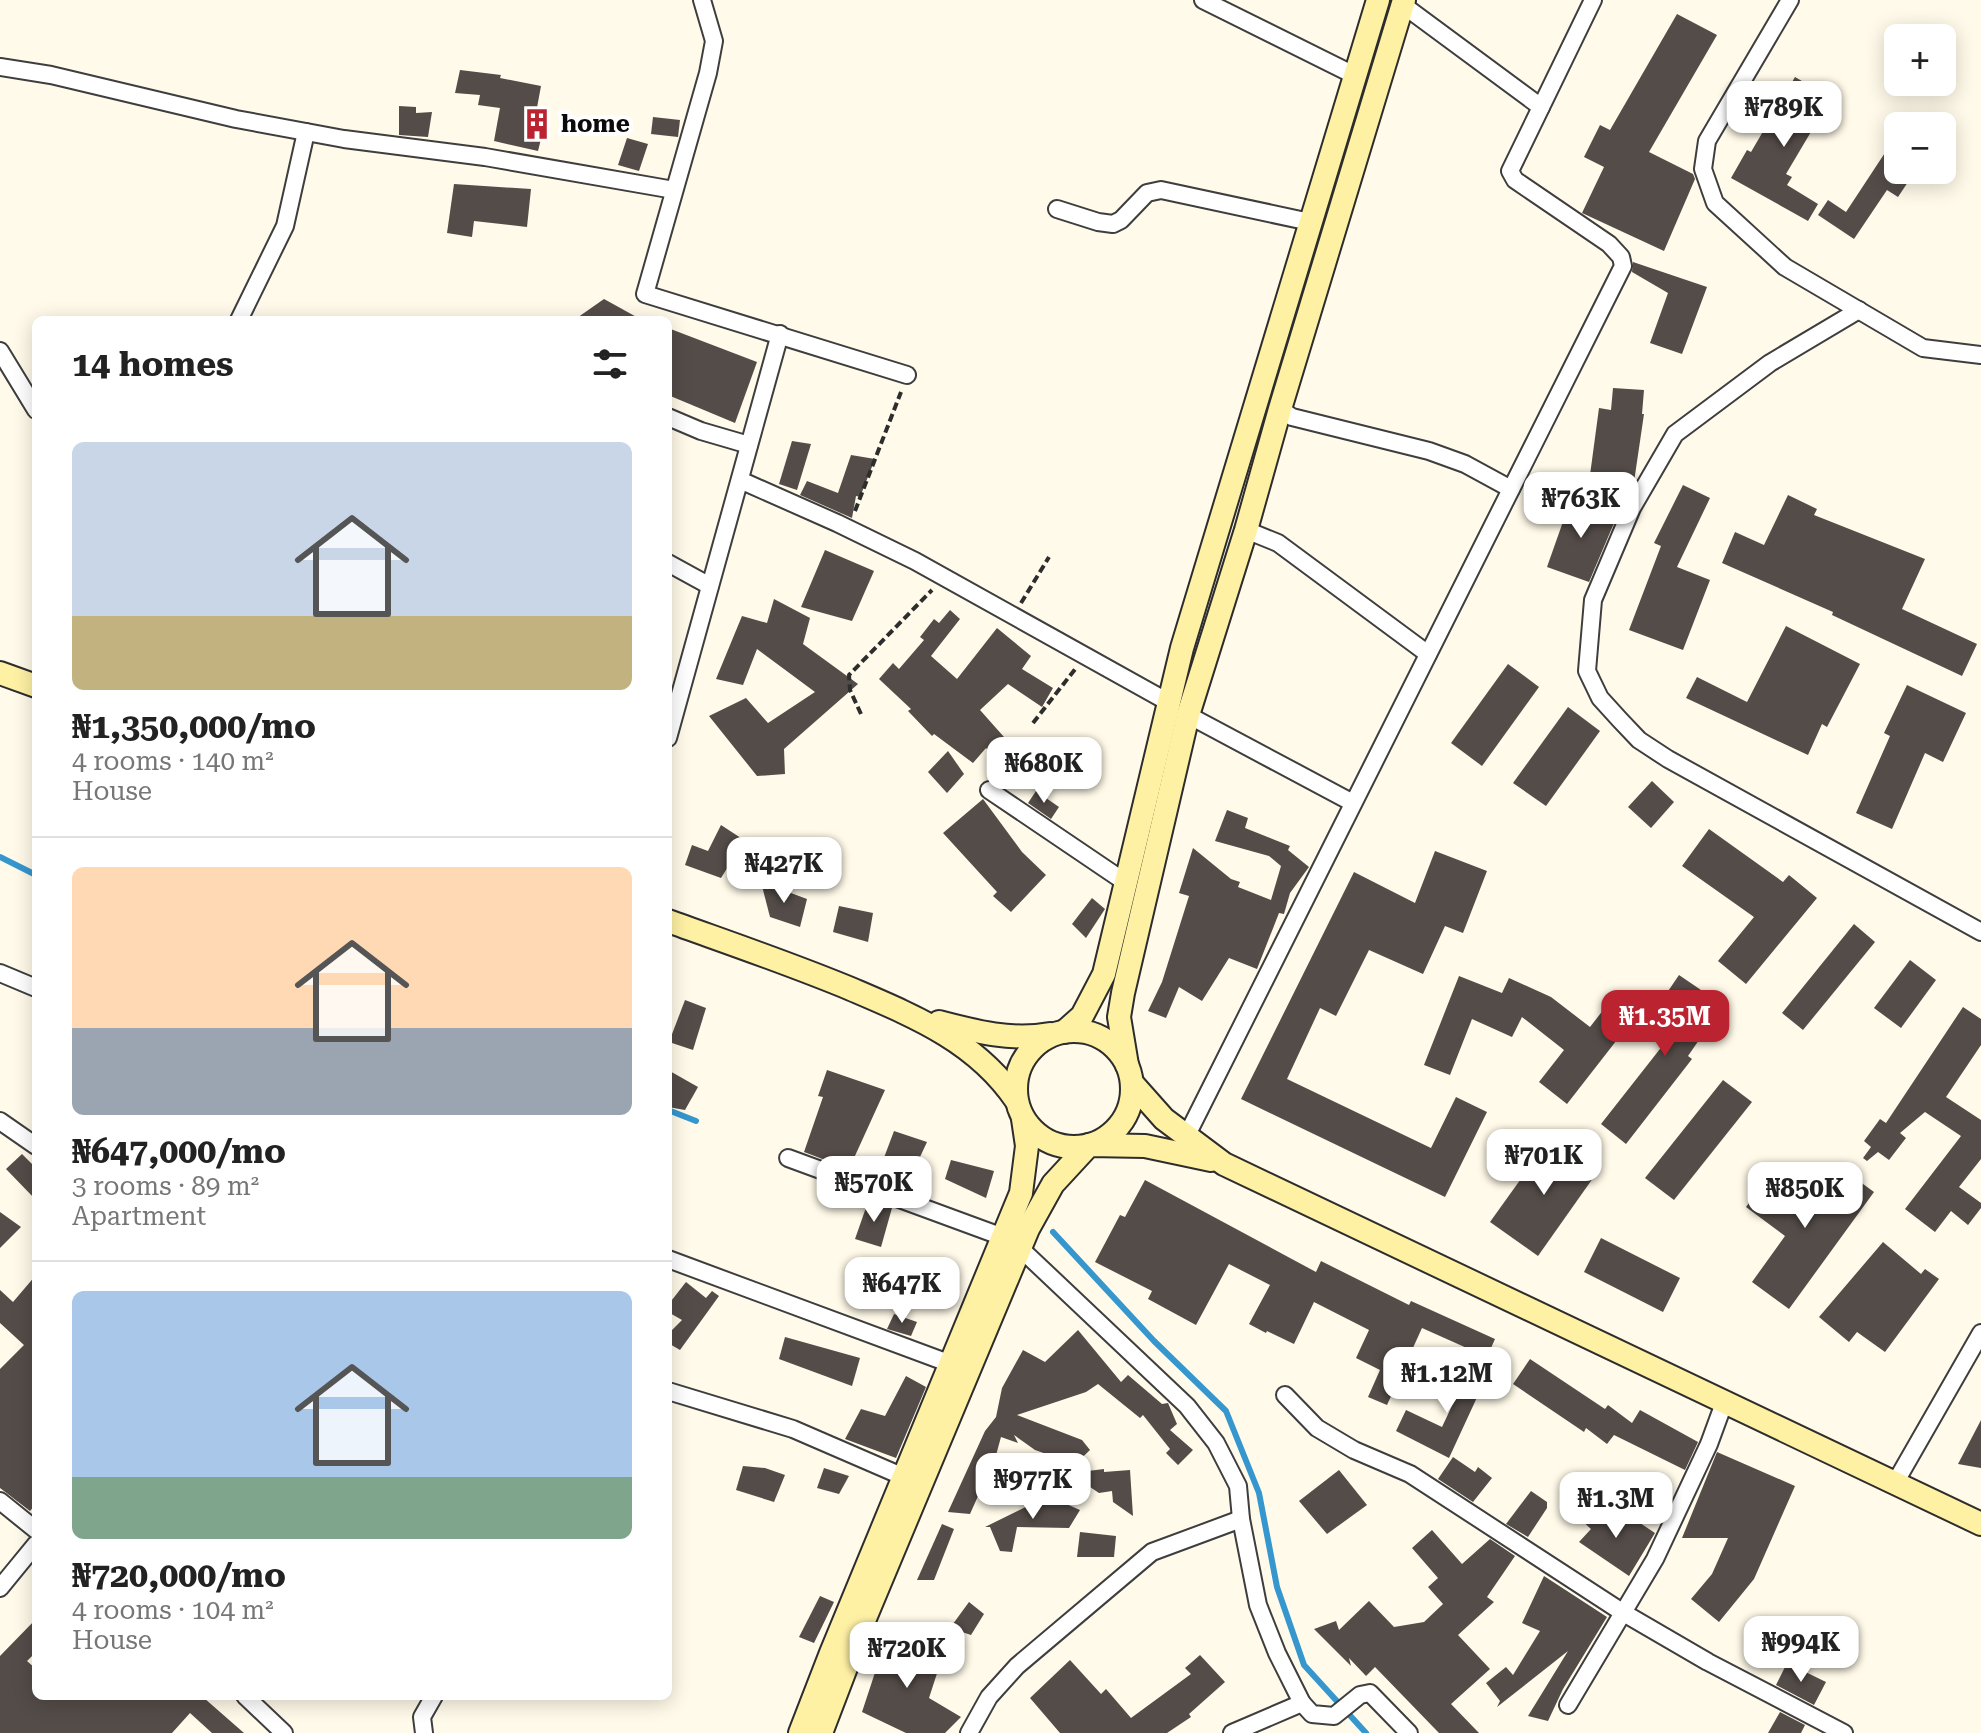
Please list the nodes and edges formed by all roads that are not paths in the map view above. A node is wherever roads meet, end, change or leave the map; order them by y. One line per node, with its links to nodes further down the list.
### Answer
1 (702, 0): 11 (street)
2 (1203, 0): 8 (street)
3 (1378, 0): 8 (main road)
4 (1593, 0): 9 (street)
5 (1790, 0): 14 (street)
6 (1404, 2): 9 (street); 21 (main road)
7 (0, 67): 10 (street)
8 (1354, 75): 13 (main road)
9 (1541, 107): 25 (street)
10 (306, 132): 11 (street); 15 (street)
11 (674, 190): 16 (street)
12 (1057, 209): 13 (street)
13 (1310, 222): 32 (main road)
14 (1859, 310): 18 (street); 39 (street)
15 (244, 316)
16 (780, 334): 19 (street); 23 (street)
17 (0, 351): 20 (street)
18 (1981, 355)
19 (907, 375)
20 (32, 403)
21 (1280, 409): 25 (street); 26 (main road)
22 (672, 419): 23 (street)
23 (749, 445): 24 (street)
24 (740, 480): 28 (street); 32 (street)
25 (1511, 489): 29 (street)
26 (1246, 530): 29 (street); 33 (main road)
27 (672, 565): 28 (street)
28 (710, 586): 34 (street)
29 (1428, 654): 36 (street)
30 (0, 673): 31 (main road)
31 (32, 685)
32 (1168, 702): 37 (main road)
33 (1188, 715): 36 (street); 44 (main road)
34 (672, 724)
35 (989, 790): 37 (street)
36 (1353, 803): 47 (street)
37 (1125, 882): 43 (main road)
38 (672, 922): 42 (main road)
39 (1981, 932)
40 (0, 973): 41 (street)
41 (32, 986)
42 (918, 1017): 43 (main road); 45 (main road)
43 (1058, 1033): 44 (main road); 45 (main road)
44 (1129, 1074): 47 (main road); 49 (main road)
45 (1019, 1109): 49 (main road); 52 (main road)
46 (0, 1121): 48 (street)
47 (1186, 1137): 51 (main road)
48 (32, 1143)
49 (1089, 1145): 51 (main road); 52 (main road)
50 (788, 1158): 52 (street)
51 (1224, 1164): 58 (main road)
52 (1012, 1243): 55 (main road); 63 (street); 75 (main road)
53 (672, 1260): 55 (street)
54 (1981, 1333): 60 (street)
55 (951, 1364): 59 (main road)
56 (672, 1392): 59 (street)
57 (1285, 1395): 67 (street)
58 (1724, 1403): 60 (main road); 67 (street)
59 (904, 1477): 74 (main road)
60 (1895, 1483): 62 (main road)
61 (0, 1501): 64 (street)
62 (1978, 1518)
63 (1241, 1519): 70 (street); 76 (street)
64 (32, 1527)
65 (32, 1549): 66 (street)
66 (0, 1588)
67 (1622, 1612): 71 (street); 79 (street)
68 (249, 1700): 72 (street)
69 (432, 1700): 73 (street)
70 (1302, 1703): 77 (street); 78 (street)
71 (1568, 1705)
72 (284, 1733)
73 (424, 1733)
74 (800, 1733)
75 (821, 1733)
76 (969, 1733)
77 (1232, 1733)
78 (1409, 1733)
79 (1844, 1733)

